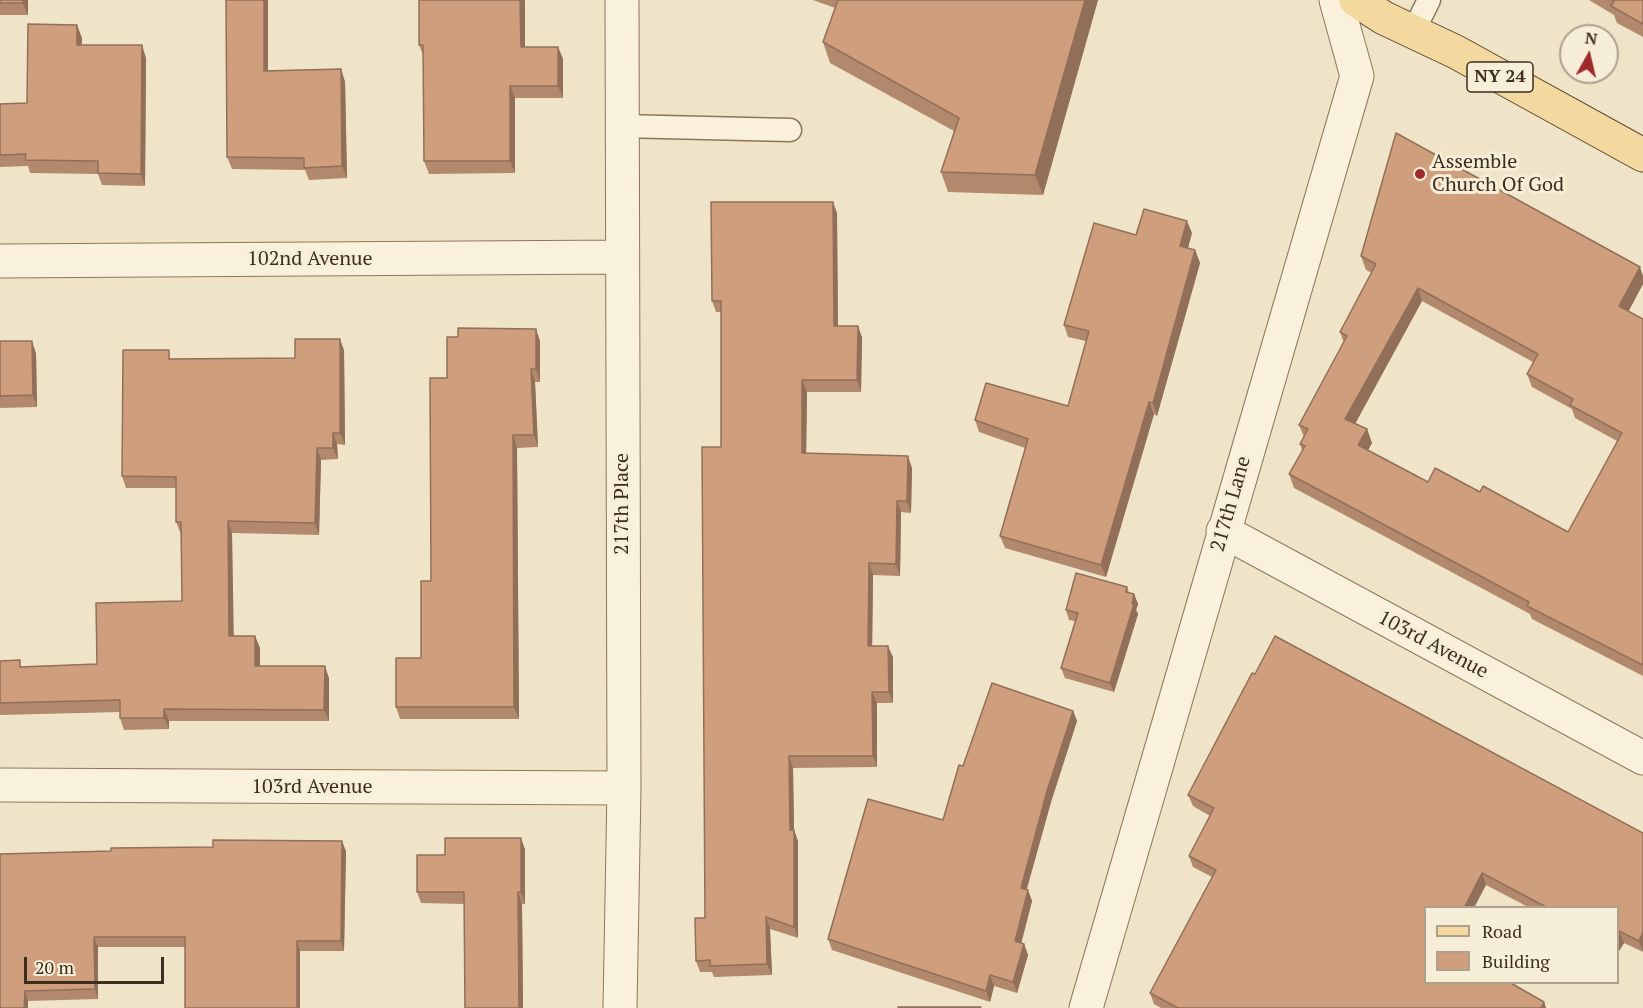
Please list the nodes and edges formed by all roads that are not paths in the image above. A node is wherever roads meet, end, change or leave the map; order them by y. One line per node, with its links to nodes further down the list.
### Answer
1 (622, 0): 6 (street, 217th Place)
2 (1336, 0): 11 (street, 217th Lane)
3 (1356, 0): 5 (main road, NY 24)
4 (1429, 0): 5 (lane)
5 (1413, 32): 8 (main road, NY 24)
6 (621, 126): 7 (lane); 9 (street, 217th Place)
7 (790, 130)
8 (1643, 156)
9 (621, 257): 10 (street, 102nd Avenue); 14 (street, 217th Place)
10 (0, 261)
11 (1223, 531): 12 (street, 103rd Avenue); 16 (street, 217th Lane)
12 (1643, 758)
13 (0, 785): 14 (street, 103rd Avenue)
14 (624, 788): 15 (street, 217th Place)
15 (620, 1008)
16 (1086, 1008)

